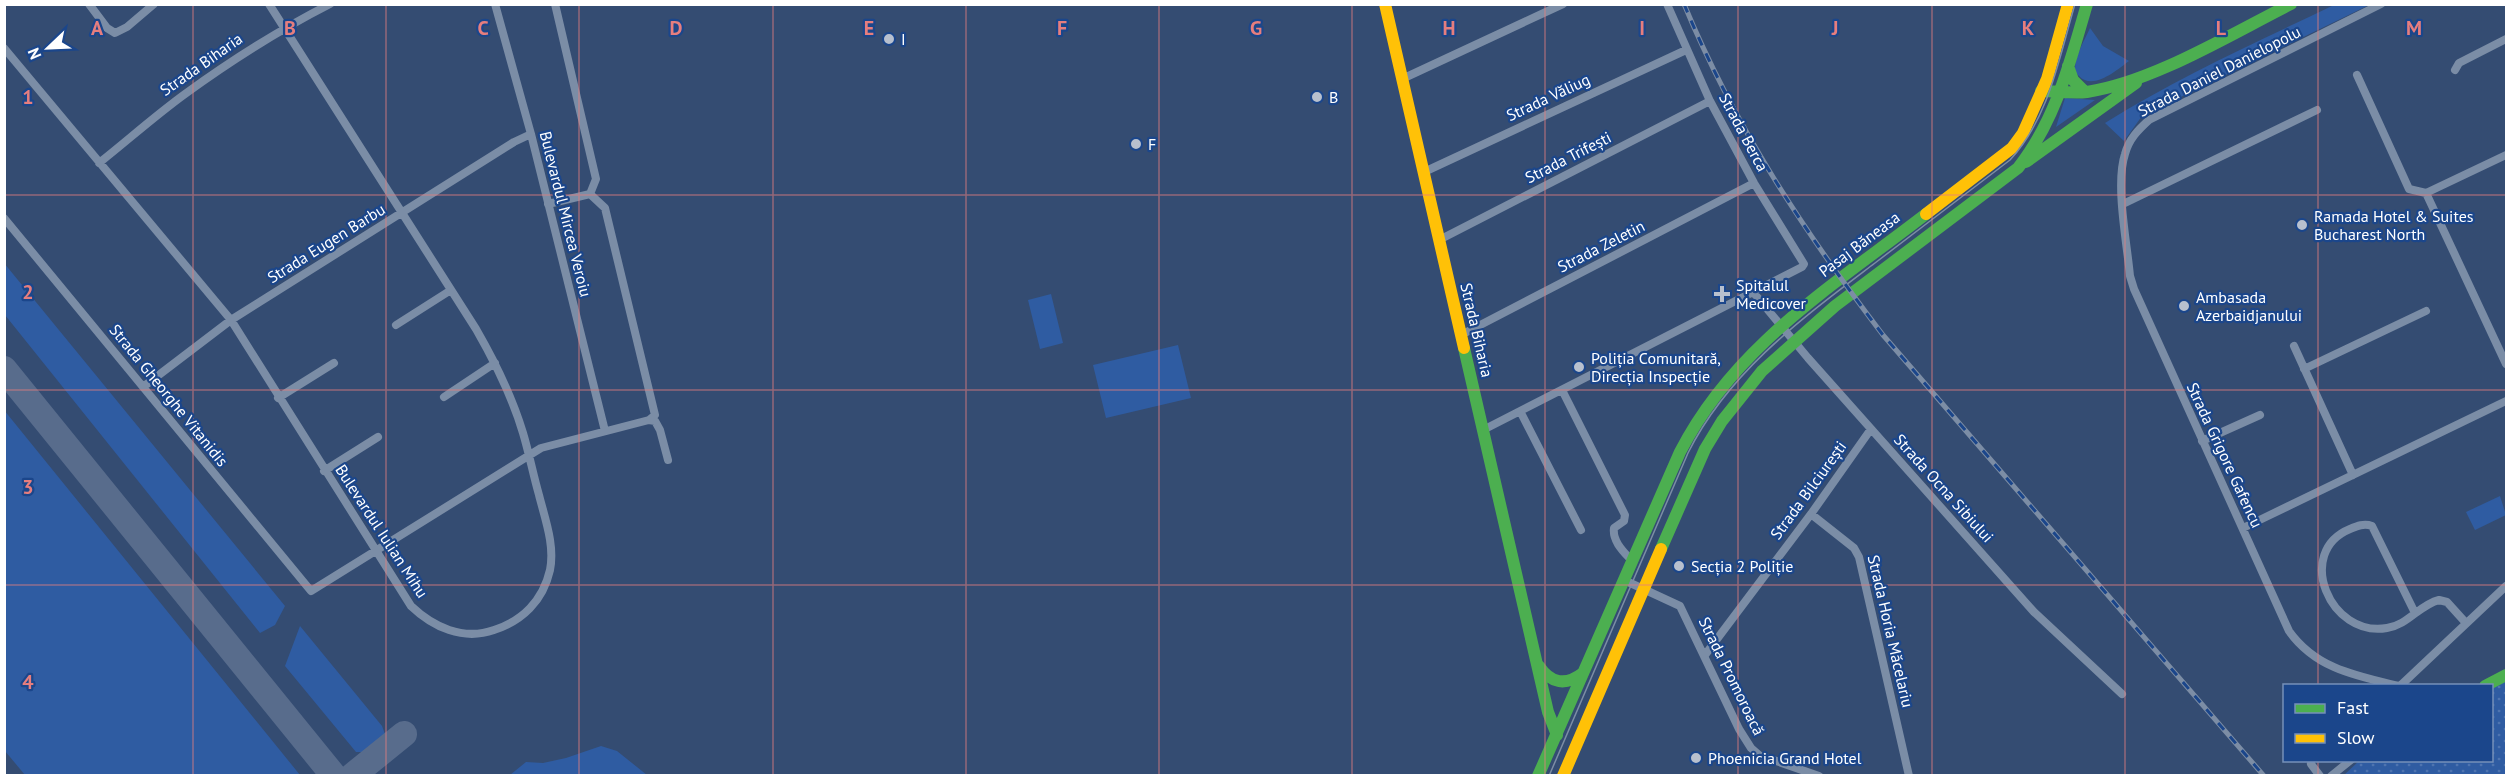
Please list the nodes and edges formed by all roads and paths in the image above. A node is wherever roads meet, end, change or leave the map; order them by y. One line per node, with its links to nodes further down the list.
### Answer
1 (89, 4): 2 (street)
2 (154, 4)
3 (269, 4): 14 (street, Bulevardul Iulian Mihu)
4 (330, 4): 14 (street, Strada Biharia)
5 (495, 4): 28 (street, Bulevardul Mircea Veroiu)
6 (555, 4): 36 (street)
7 (1385, 4): 22 (main road, Strada Biharia)
8 (1563, 4): 22 (street)
9 (1667, 4): 17 (street, Strada Berca)
10 (2068, 4): 23 (main road, Pasaj Băneasa)
11 (2087, 4): 18 (main road)
12 (2291, 4): 20 (main road)
13 (2381, 4): 31 (street, Strada Daniel Danielopolu)
14 (284, 28): 30 (street, Strada Biharia); 39 (street, Bulevardul Iulian Mihu)
15 (2506, 39): 19 (street)
16 (4, 48): 30 (street, Bulevardul Iulian Mihu)
17 (1686, 50): 26 (street, Strada Berca); 33 (street, Strada Văliug)
18 (2068, 66): 24 (main road); 25 (main road)
19 (2455, 70)
20 (2150, 74): 25 (main road); 32 (main road)
21 (2357, 75): 35 (street)
22 (1402, 79): 33 (main road, Strada Biharia)
23 (2042, 91): 24 (main road); 74 (main road, Pasaj Băneasa)
24 (2059, 92): 25 (main road); 32 (main road)
25 (2085, 92)
26 (1710, 101): 34 (street, Strada Berca); 41 (street, Strada Trifești)
27 (2317, 110): 38 (street)
28 (531, 134): 37 (street, Bulevardul Mircea Veroiu); 39 (street, Strada Eugen Barbu)
29 (2506, 156): 35 (street)
30 (99, 163): 45 (street, Bulevardul Iulian Mihu)
31 (2122, 166): 38 (street, Strada Grigore Gafencu)
32 (2018, 168): 77 (main road)
33 (1424, 172): 41 (main road, Strada Biharia)
34 (1754, 183): 43 (street, Strada Berca); 47 (street, Strada Zeletin)
35 (2426, 193): 51 (street)
36 (590, 194): 37 (street); 60 (street)
37 (548, 204): 63 (street, Bulevardul Mircea Veroiu)
38 (2123, 204): 65 (street, Strada Grigore Gafencu)
39 (401, 213): 42 (street, Bulevardul Iulian Mihu); 45 (street, Strada Eugen Barbu)
40 (4, 218): 53 (street, Strada Gheorghe Vitanidis)
41 (1439, 240): 47 (main road, Strada Biharia)
42 (451, 290): 46 (street); 50 (street, Bulevardul Iulian Mihu)
43 (1753, 292): 54 (street); 61 (street, Strada Ocna Sibiului)
44 (2426, 310): 52 (street)
45 (231, 320): 53 (street, Strada Eugen Barbu); 56 (street, Bulevardul Iulian Mihu)
46 (396, 325)
47 (1461, 335): 62 (main road, Strada Biharia)
48 (2294, 346): 52 (street)
49 (334, 363): 56 (street)
50 (495, 363): 55 (street); 66 (street, Bulevardul Iulian Mihu)
51 (2506, 364)
52 (2304, 369): 69 (street)
53 (143, 387): 73 (street, Strada Gheorghe Vitanidis)
54 (1562, 390): 58 (street); 74 (street)
55 (444, 397)
56 (278, 398): 68 (street, Bulevardul Iulian Mihu)
57 (2506, 401): 69 (street)
58 (1520, 411): 62 (street); 72 (street)
59 (2260, 415): 65 (street)
60 (649, 420): 63 (street); 67 (street)
61 (1871, 429): 70 (street, Strada Bilciurești); 87 (street, Strada Ocna Sibiului)
62 (1483, 430): 81 (main road, Strada Biharia)
63 (604, 431): 66 (street)
64 (378, 437): 68 (street)
65 (2202, 441): 71 (street, Strada Grigore Gafencu)
66 (529, 456): 73 (street); 73 (street, Bulevardul Iulian Mihu)
67 (668, 460)
68 (324, 471): 73 (street, Bulevardul Iulian Mihu)
69 (2353, 475): 71 (street)
70 (1811, 514): 80 (street, Strada Bilciurești); 94 (street, Strada Horia Măcelariu)
71 (2242, 528): 84 (street, Strada Grigore Gafencu)
72 (1581, 530)
73 (376, 550)
74 (1633, 562): 75 (main road, Pasaj Băneasa)
75 (1626, 581): 77 (street, Strada Promoroacă); 82 (main road, Pasaj Băneasa)
76 (2506, 586): 79 (street)
77 (1645, 589): 80 (street, Strada Promoroacă); 92 (main road)
78 (2415, 613): 78 (street); 79 (street)
79 (2466, 623): 85 (street)
80 (1705, 655): 93 (street, Strada Promoroacă)
81 (1537, 662): 82 (main road); 88 (main road, Strada Biharia)
82 (1585, 672): 88 (main road, Pasaj Băneasa)
83 (2506, 675): 86 (main road)
84 (2391, 684)
85 (2401, 684)
86 (2489, 684)
87 (2122, 694)
88 (1557, 735): 91 (main road, Pasaj Băneasa)
89 (2348, 762): 96 (street)
90 (2311, 764): 95 (street)
91 (1538, 776)
92 (1563, 776)
93 (1819, 776)
94 (1909, 776)
95 (2320, 776)
96 (2331, 776)

